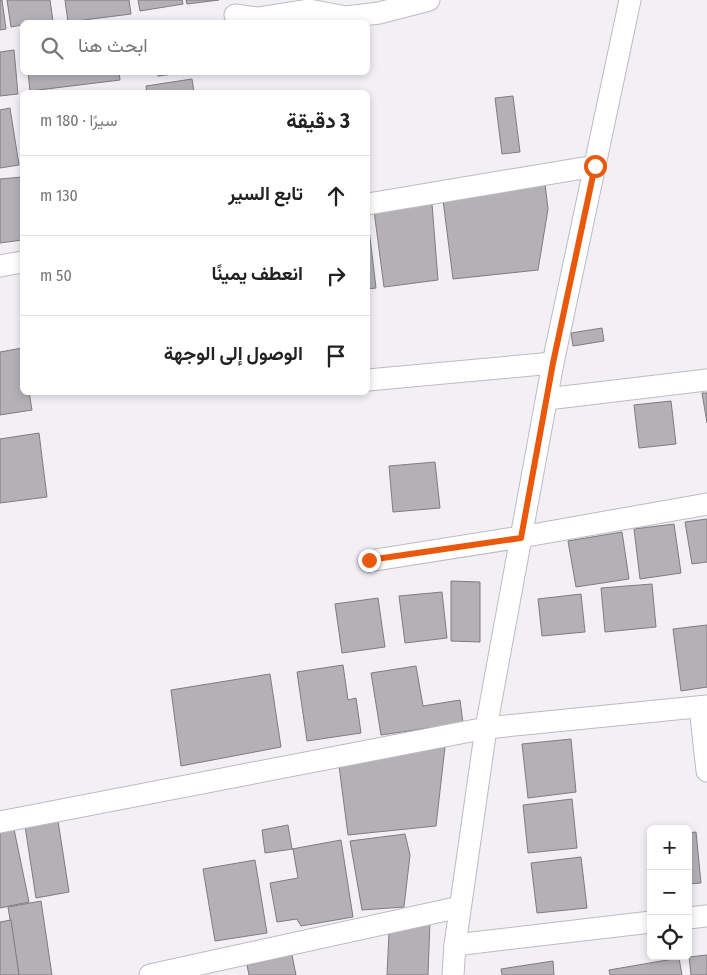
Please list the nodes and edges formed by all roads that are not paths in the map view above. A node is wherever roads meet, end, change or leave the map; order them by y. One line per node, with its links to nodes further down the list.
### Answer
1 (429, 0): 3 (street)
2 (630, 0): 4 (street)
3 (235, 15)
4 (595, 166): 5 (street); 8 (street)
5 (370, 204)
6 (20, 262): 7 (street)
7 (0, 266)
8 (553, 363): 9 (street); 11 (street)
9 (370, 380)
10 (707, 380): 11 (street)
11 (547, 399): 13 (street)
12 (707, 504): 13 (street)
13 (521, 538): 14 (street); 16 (street)
14 (369, 560)
15 (704, 706): 16 (street); 17 (street)
16 (486, 728): 18 (street); 19 (street)
17 (707, 771)
18 (0, 822)
19 (460, 907): 23 (street); 24 (street)
20 (707, 916): 21 (street)
21 (692, 918)
22 (647, 922): 23 (street)
23 (455, 945): 25 (street)
24 (150, 975)
25 (453, 975)

